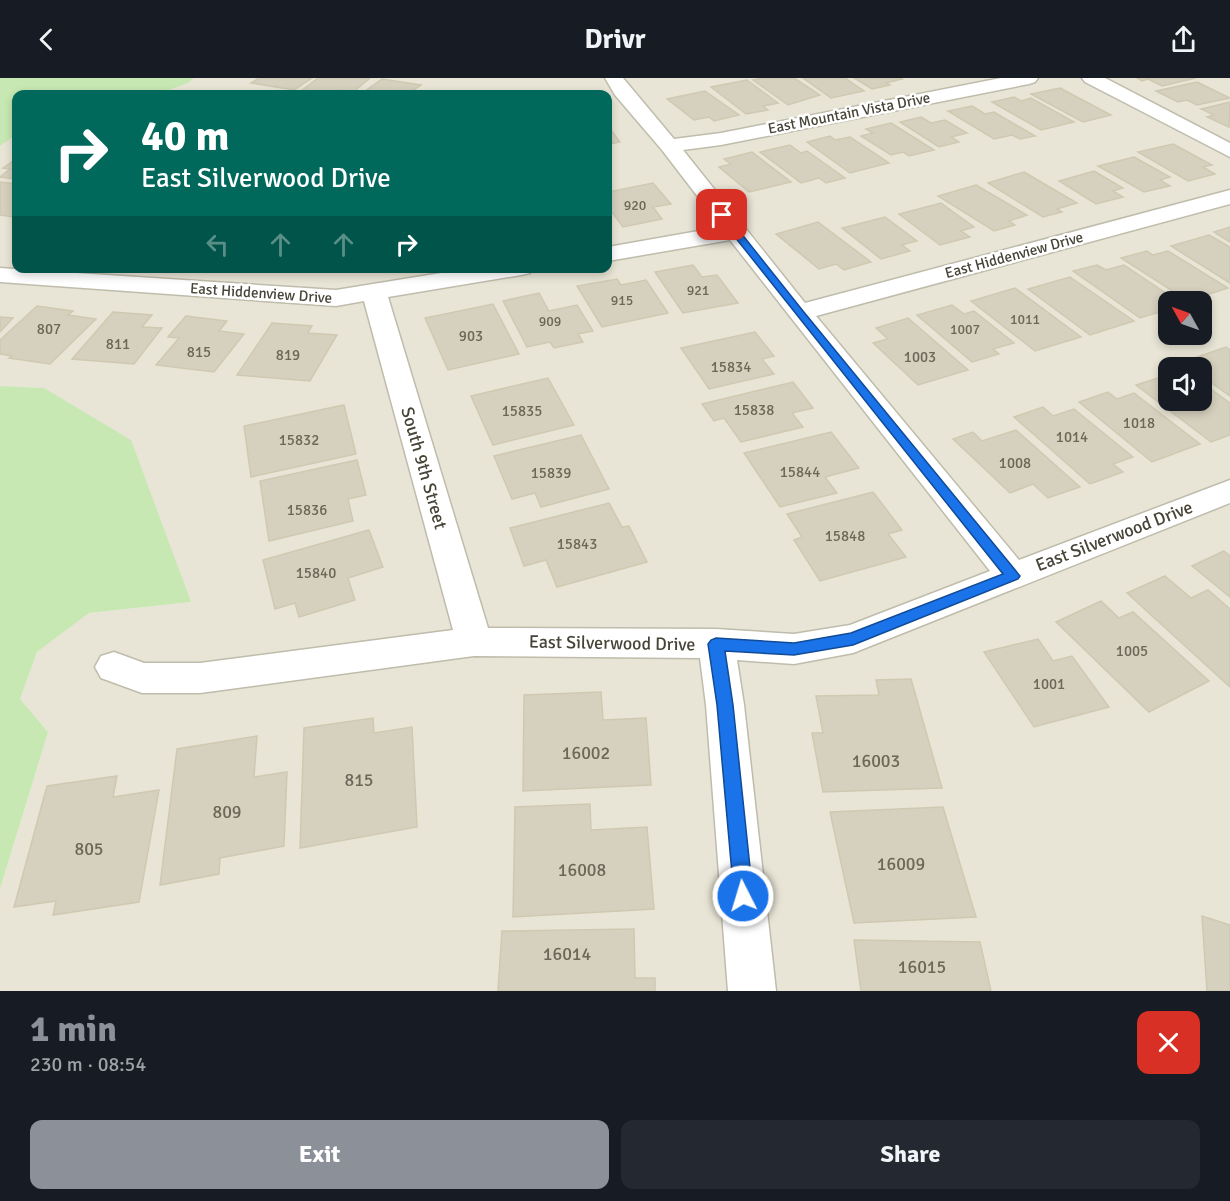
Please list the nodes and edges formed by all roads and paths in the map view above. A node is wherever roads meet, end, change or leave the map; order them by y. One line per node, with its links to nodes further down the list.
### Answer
1 (1029, 78): 4 (street, East Mountain Vista Drive)
2 (1091, 78): 5 (street)
3 (614, 88): 4 (street)
4 (669, 146): 7 (street)
5 (1230, 151)
6 (1230, 197): 14 (street, East Hiddenview Drive)
7 (735, 232): 8 (street); 14 (street)
8 (612, 253)
9 (12, 260): 10 (street)
10 (0, 272)
11 (13, 273): 13 (street, East Hiddenview Drive)
12 (492, 273): 13 (street, East Hiddenview Drive)
13 (374, 293): 17 (street, South 9th Street)
14 (799, 313): 16 (street)
15 (1230, 491): 16 (street, East Silverwood Drive)
16 (1013, 576): 18 (street, East Silverwood Drive)
17 (474, 642): 18 (street, East Silverwood Drive); 19 (street, East Silverwood Drive)
18 (716, 644): 20 (street)
19 (114, 667)
20 (752, 991)

